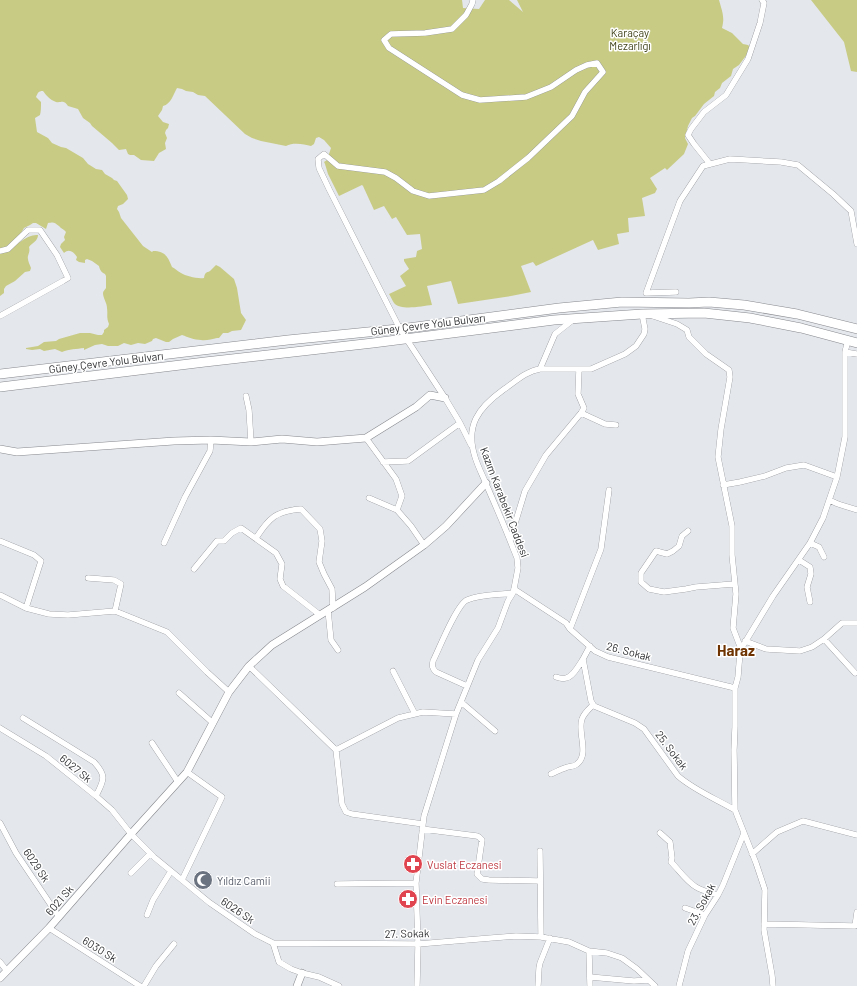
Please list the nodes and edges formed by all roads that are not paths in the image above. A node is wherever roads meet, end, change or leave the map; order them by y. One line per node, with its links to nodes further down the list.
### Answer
1 (473, 0): 11 (street)
2 (762, 0): 3 (street)
3 (710, 164): 4 (street); 6 (street)
4 (857, 244)
5 (0, 251): 8 (street)
6 (676, 292)
7 (642, 314): 9 (highway, Güney Çevre Yolu Bulvarı); 13 (highway, Güney Çevre Yolu Bulvarı); 18 (street, Kazım Karabekir Caddesi); 34 (street)
8 (0, 316)
9 (576, 318): 12 (highway, Güney Çevre Yolu Bulvarı); 17 (street)
10 (857, 328): 11 (highway, Güney Çevre Yolu Bulvarı)
11 (400, 329): 12 (street); 19 (highway, Güney Çevre Yolu Bulvarı)
12 (407, 339): 20 (highway, Güney Çevre Yolu Bulvarı); 22 (street)
13 (848, 340): 14 (highway, Güney Çevre Yolu Bulvarı); 15 (street)
14 (857, 343)
15 (845, 352): 16 (street); 32 (street)
16 (857, 354)
17 (540, 369): 18 (street, Kazım Karabekir Caddesi); 30 (street, Kazım Karabekir Caddesi)
18 (580, 369): 23 (street)
19 (0, 374)
20 (0, 387)
21 (246, 396): 28 (street)
22 (445, 398): 24 (street); 26 (street)
23 (581, 413): 25 (street); 42 (street)
24 (460, 424): 30 (street); 31 (street)
25 (616, 425)
26 (366, 438): 28 (street); 31 (street)
27 (211, 440): 28 (street); 29 (street); 44 (street)
28 (251, 442)
29 (0, 449)
30 (473, 449): 33 (street, Kazım Karabekir Caddesi)
31 (383, 462): 38 (street)
32 (837, 477): 34 (street); 37 (street)
33 (486, 483): 42 (street, Kazım Karabekir Caddesi); 46 (street, 6021 Sk)
34 (723, 485): 51 (street)
35 (609, 490): 60 (street)
36 (370, 498): 38 (street)
37 (829, 500): 39 (street); 45 (street)
38 (397, 510): 46 (street)
39 (857, 510)
40 (688, 531): 51 (street)
41 (256, 538): 49 (street); 56 (street); 58 (street)
42 (510, 540): 52 (street, Kazım Karabekir Caddesi)
43 (0, 542): 55 (street)
44 (164, 543)
45 (810, 543): 47 (street); 48 (street)
46 (424, 545): 56 (street, 6021 Sk)
47 (824, 557)
48 (799, 560): 54 (street); 62 (street)
49 (194, 569)
50 (88, 578): 57 (street)
51 (734, 584): 64 (street)
52 (514, 591): 60 (street, 26. Sokak); 71 (street, Kazım Karabekir Caddesi); 71 (street)
53 (0, 595): 55 (street)
54 (810, 602)
55 (26, 608): 57 (street)
56 (330, 609): 58 (street, 6021 Sk); 65 (street)
57 (115, 611): 73 (street)
58 (320, 615): 67 (street, 6021 Sk)
59 (857, 623): 61 (street)
60 (570, 629): 63 (street, 26. Sokak)
61 (824, 638): 62 (street); 69 (street)
62 (745, 641): 64 (street)
63 (590, 646): 66 (street); 72 (street, 26. Sokak)
64 (741, 649): 72 (street)
65 (338, 650)
66 (583, 659): 70 (street); 76 (street)
67 (249, 666): 73 (street, 6021 Sk); 84 (street)
68 (393, 671): 77 (street)
69 (855, 673)
70 (556, 677)
71 (467, 686): 75 (street, Kazım Karabekir Caddesi)
72 (735, 688): 89 (street)
73 (229, 692): 80 (street, 6021 Sk)
74 (179, 694): 80 (street)
75 (461, 702): 78 (street, Kazım Karabekir Caddesi); 82 (street)
76 (593, 705): 86 (street); 89 (street, 25. Sokak)
77 (415, 714): 78 (street); 84 (street)
78 (456, 714): 91 (street, Kazım Karabekir Caddesi)
79 (24, 718): 88 (street)
80 (213, 723): 85 (street, 6021 Sk)
81 (0, 728): 88 (street, 6027 Sk)
82 (495, 732)
83 (152, 743): 87 (street)
84 (336, 750): 91 (street)
85 (186, 772): 87 (street, 6021 Sk); 101 (street)
86 (551, 774)
87 (178, 782): 94 (street, 6021 Sk)
88 (96, 796): 94 (street, 6027 Sk)
89 (735, 810): 93 (street)
90 (0, 823): 110 (street, 6029 Sk)
91 (423, 827): 102 (street); 103 (street, Kazım Karabekir Caddesi)
92 (660, 833): 105 (street)
93 (744, 833): 98 (street); 105 (street, 23. Sokak)
94 (131, 834): 97 (street, 6026 Sk); 110 (street, 6021 Sk)
95 (857, 835): 98 (street)
96 (540, 851): 102 (street)
97 (150, 854): 99 (street, 6026 Sk); 100 (street)
98 (752, 854): 111 (street)
99 (171, 871): 101 (street, 6026 Sk); 108 (street)
100 (131, 872)
101 (182, 880): 115 (street, 6026 Sk)
102 (540, 881): 113 (street)
103 (416, 883): 104 (street); 117 (street, Kazım Karabekir Caddesi)
104 (337, 884)
105 (718, 895): 109 (street, 23. Sokak)
106 (685, 908): 109 (street)
107 (857, 912): 111 (street)
108 (147, 915)
109 (705, 915): 133 (street, 23. Sokak)
110 (59, 917): 112 (street, 6021 Sk)
111 (764, 924): 134 (street)
112 (49, 928): 120 (street, 6021 Sk); 125 (street, 6030 Sk)
113 (541, 937): 114 (street, 27. Sokak); 117 (street, 27. Sokak)
114 (550, 938): 118 (street, 27. Sokak); 130 (street)
115 (273, 943): 117 (street, 27. Sokak); 121 (street)
116 (174, 944): 126 (street)
117 (418, 944): 129 (street, Kazım Karabekir Caddesi)
118 (589, 951): 122 (street); 124 (street, 27. Sokak)
119 (0, 962): 120 (street)
120 (7, 971): 123 (street, 6021 Sk)
121 (302, 973): 127 (street); 128 (street)
122 (590, 977): 124 (street); 131 (street)
123 (0, 978)
124 (648, 980): 132 (street, 27. Sokak)
125 (140, 986)
126 (144, 986)
127 (297, 986)
128 (339, 986)
129 (417, 986)
130 (538, 986)
131 (590, 986)
132 (654, 986)
133 (679, 986)
134 (773, 986)

